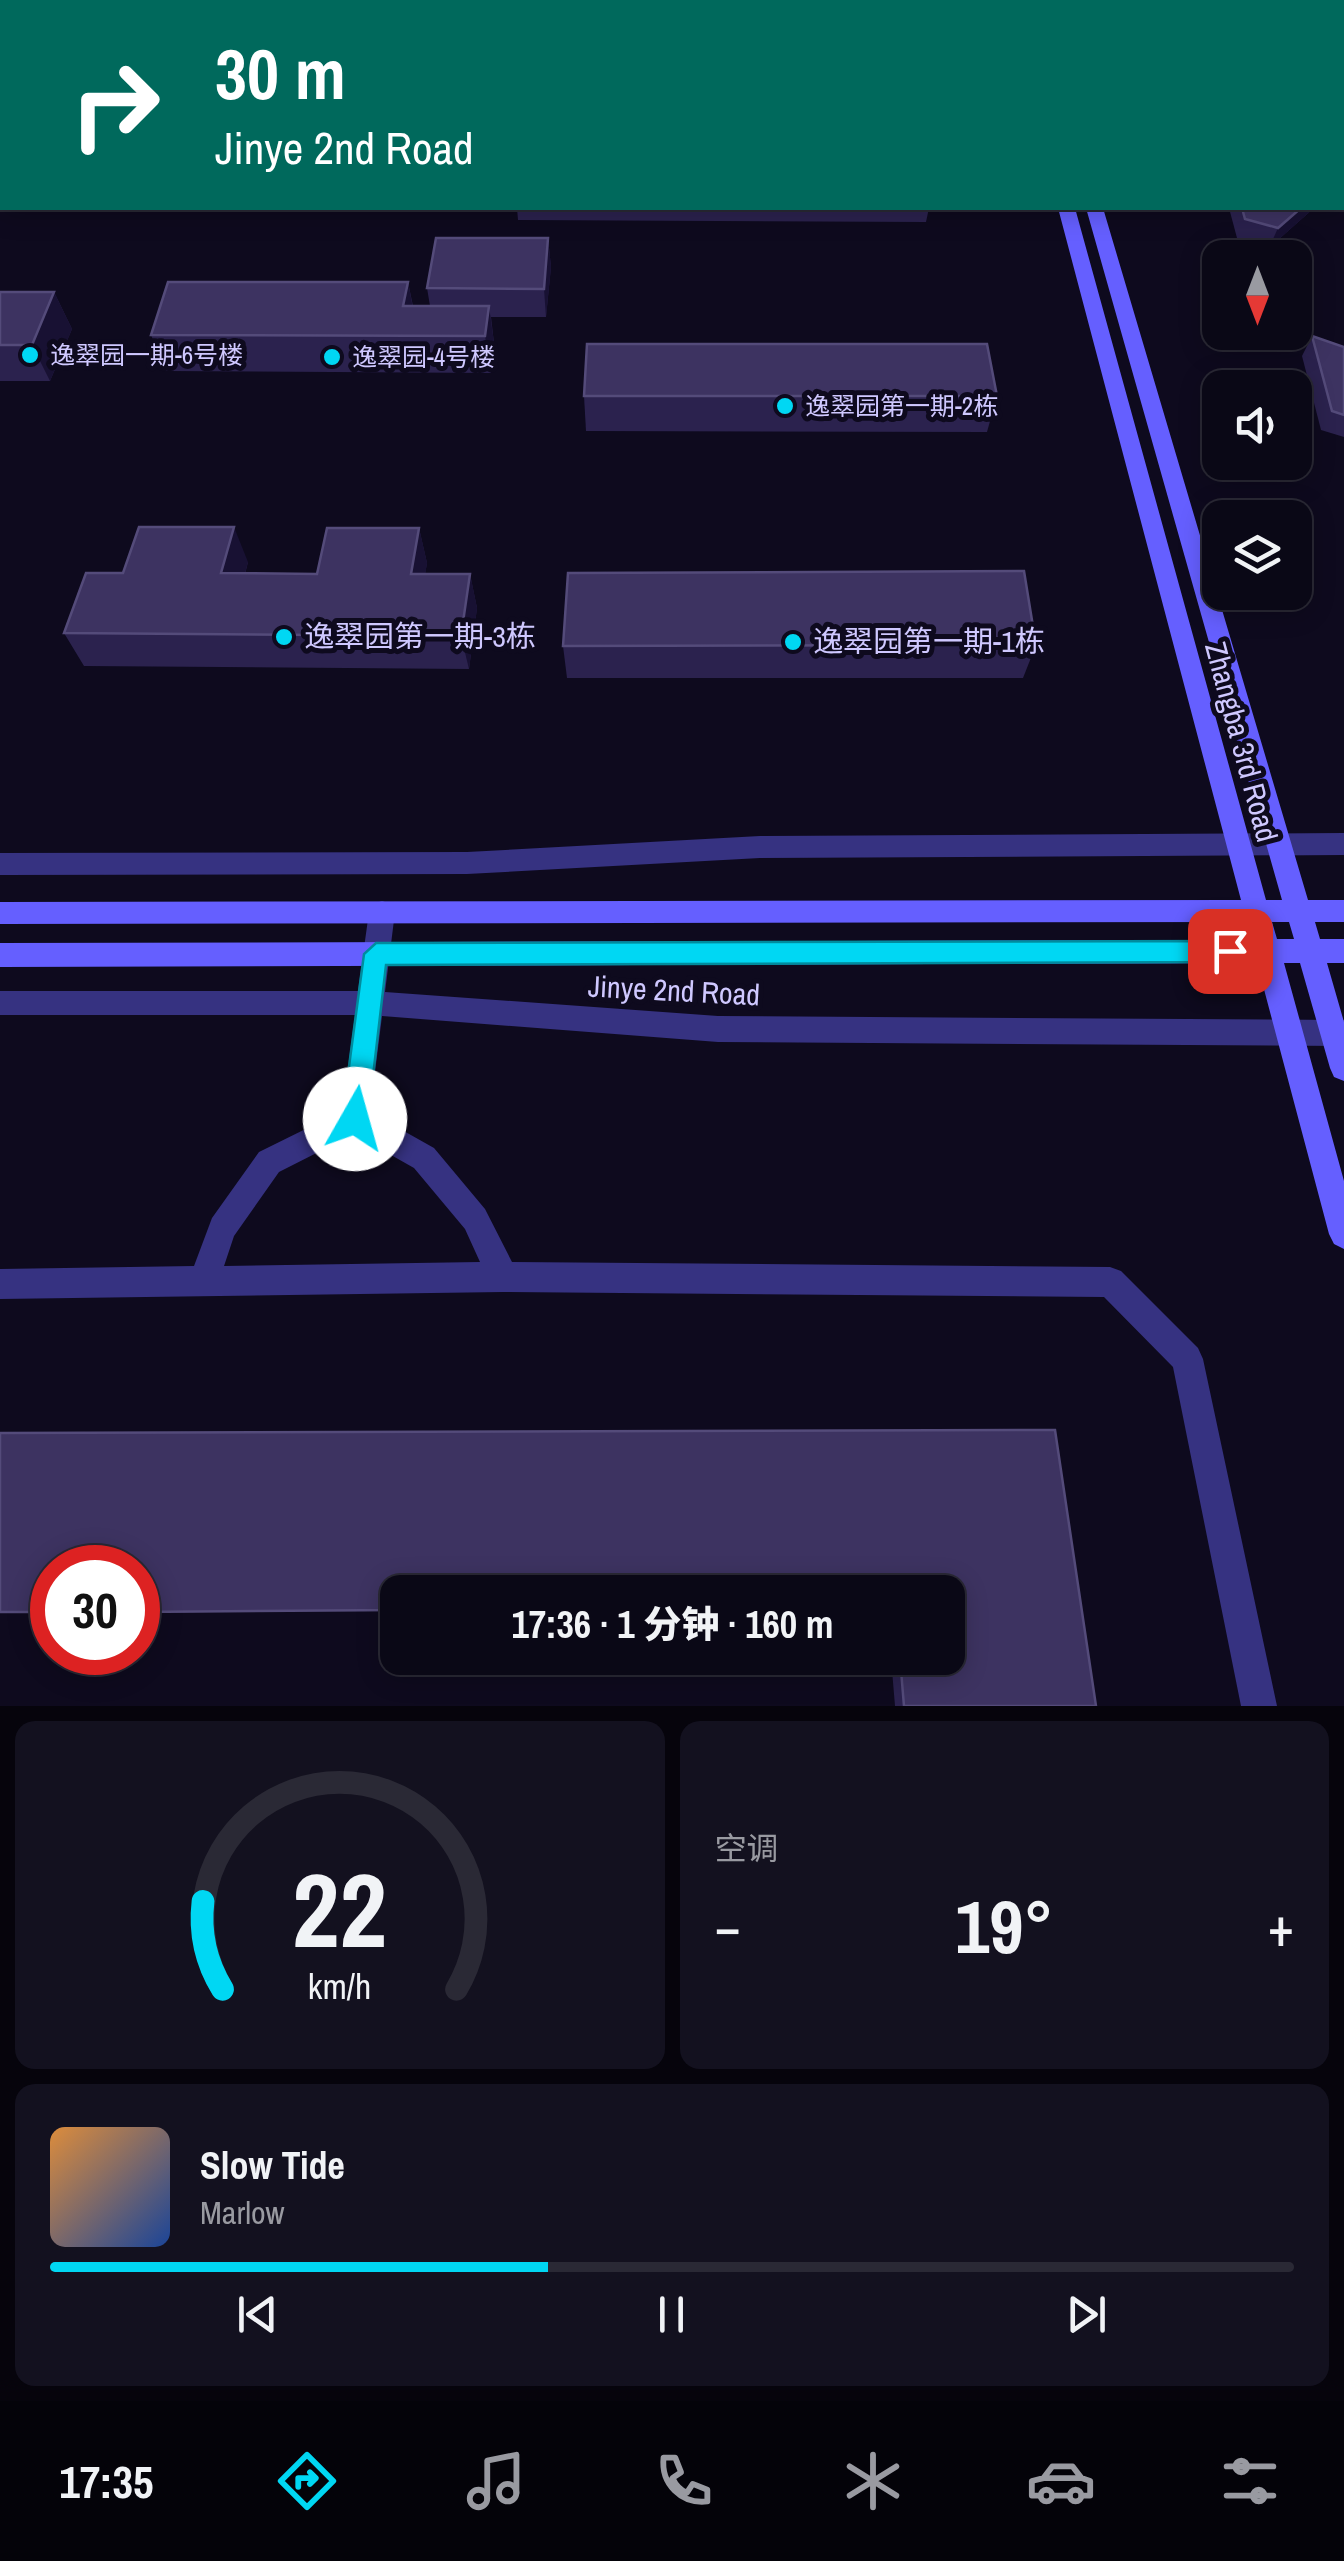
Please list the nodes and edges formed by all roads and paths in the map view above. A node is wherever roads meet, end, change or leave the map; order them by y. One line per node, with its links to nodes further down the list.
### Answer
1 (1067, 210): 3 (street, Zhangba 3rd Road)
2 (1095, 210): 4 (street, Zhangba 3rd Road)
3 (1237, 844): 4 (street); 6 (street); 7 (street, Zhangba 3rd Road)
4 (1279, 844): 5 (street); 8 (street, Zhangba 3rd Road)
5 (1344, 844)
6 (0, 864)
7 (1256, 911): 8 (street); 11 (street); 14 (street, Zhangba 3rd Road)
8 (1298, 911): 9 (street); 12 (street, Zhangba 3rd Road)
9 (1344, 911)
10 (0, 912): 11 (street)
11 (382, 912): 15 (street)
12 (1310, 950): 13 (street, Jinye 2nd Road); 14 (street, Jinye 2nd Road); 20 (street, Zhangba 3rd Road)
13 (1344, 950)
14 (1266, 951): 15 (street, Jinye 2nd Road); 19 (street, Zhangba 3rd Road)
15 (376, 954): 16 (street, Jinye 2nd Road); 17 (street)
16 (0, 955)
17 (370, 1003): 18 (street, Jinye 2nd Road); 19 (street, Jinye 2nd Road); 22 (street)
18 (0, 1004)
19 (1288, 1032): 20 (street, Jinye 2nd Road); 23 (street, Zhangba 3rd Road)
20 (1339, 1032): 21 (street, Zhangba 3rd Road)
21 (1344, 1068)
22 (355, 1119): 24 (street); 25 (street)
23 (1344, 1234)
24 (503, 1277): 25 (street); 27 (street)
25 (203, 1283): 26 (street)
26 (0, 1284)
27 (1260, 1706)

